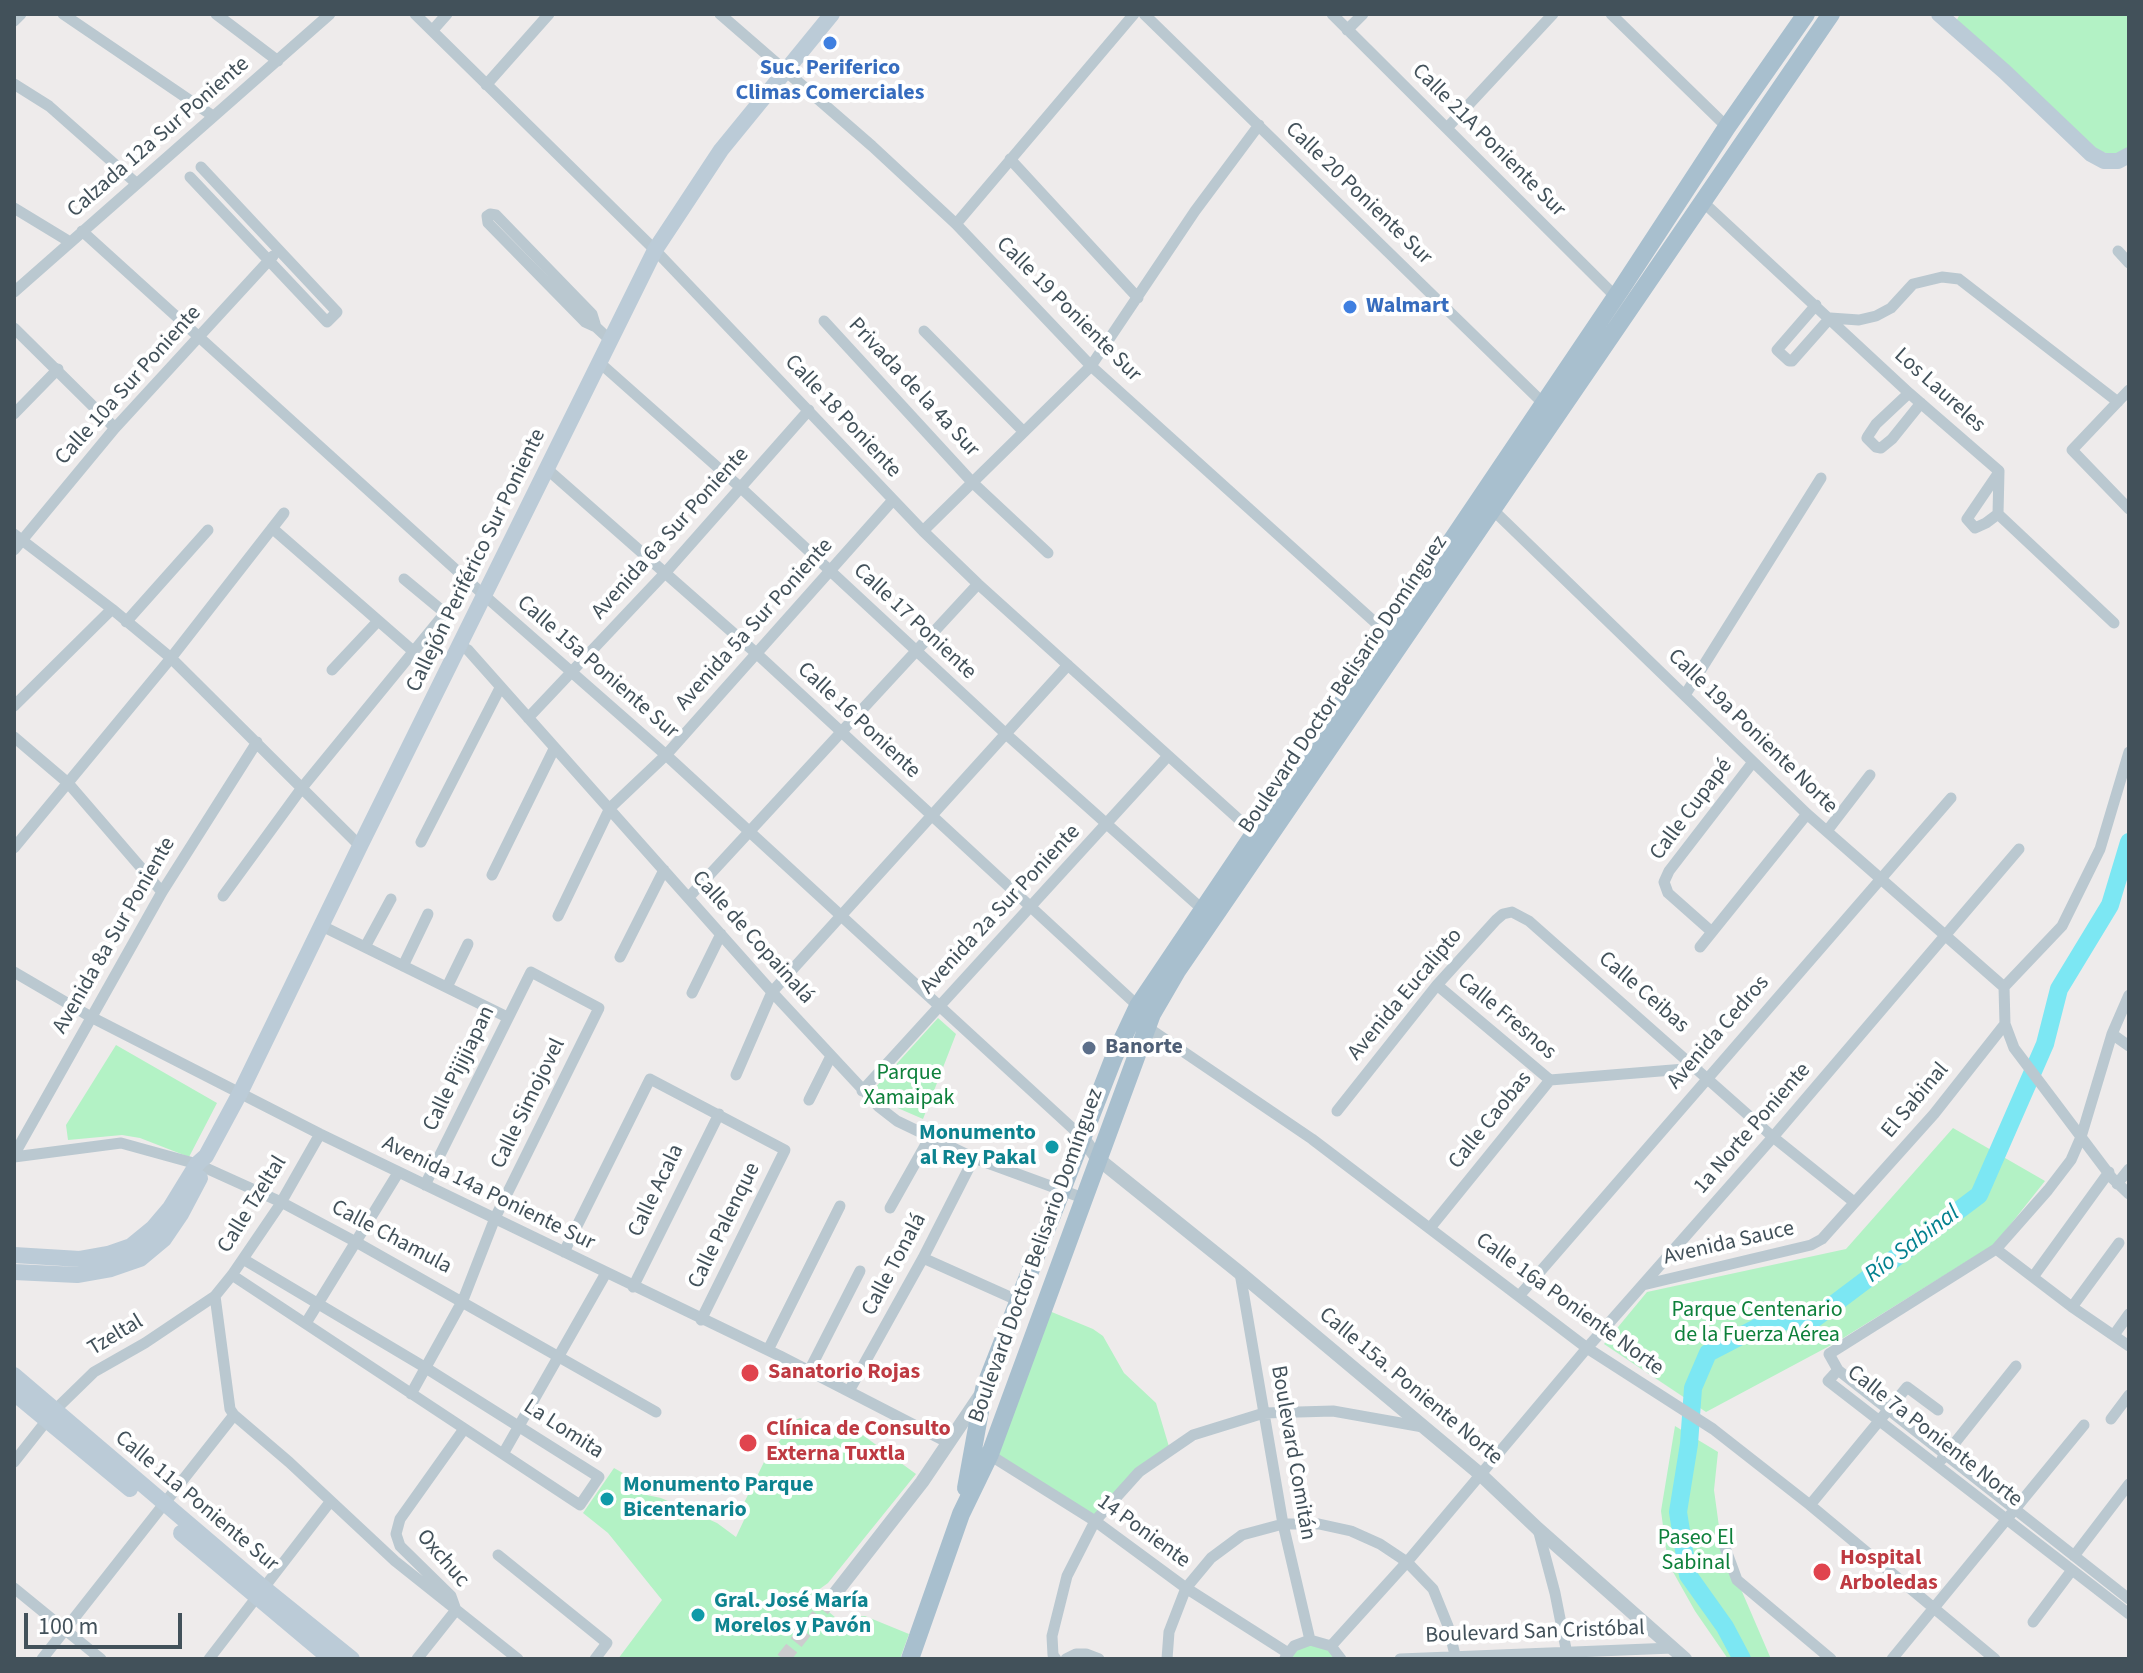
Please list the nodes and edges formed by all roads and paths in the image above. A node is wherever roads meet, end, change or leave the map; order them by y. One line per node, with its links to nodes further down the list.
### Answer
1 (21, 14): 19 (street)
2 (63, 14): 26 (street)
3 (216, 14): 22 (street)
4 (330, 14): 22 (street, Calzada 12a Sur Poniente)
5 (415, 14): 21 (street, Calle 18 Poniente)
6 (447, 14): 21 (street)
7 (549, 14): 25 (street)
8 (720, 14): 23 (street, Calle 19 Poniente Sur)
9 (832, 14): 23 (main road, Callejón Periférico Sur Poniente)
10 (1134, 14): 31 (street)
11 (1144, 14): 27 (street, Calle 20 Poniente Sur)
12 (1332, 14): 20 (street, Calle 21A Poniente Sur)
13 (1363, 14): 20 (street)
14 (1553, 14): 29 (street)
15 (1611, 14): 28 (street)
16 (1806, 14): 28 (main road, Boulevard Doctor Belisario Domínguez)
17 (1831, 14): 36 (main road, Boulevard Doctor Belisario Domínguez)
18 (1939, 14): 30 (main road)
19 (14, 21)
20 (1347, 30): 29 (street, Calle 21A Poniente Sur)
21 (432, 31): 25 (street, Calle 18 Poniente)
22 (278, 61): 26 (street, Calzada 12a Sur Poniente)
23 (784, 72): 39 (street, Calle 19 Poniente Sur); 42 (main road, Callejón Periférico Sur Poniente)
24 (14, 84): 34 (street)
25 (486, 85): 42 (street, Calle 18 Poniente)
26 (213, 116): 34 (street, Calzada 12a Sur Poniente)
27 (1259, 125): 49 (street); 65 (street, Calle 20 Poniente Sur)
28 (1727, 127): 48 (main road, Boulevard Doctor Belisario Domínguez)
29 (1447, 128): 48 (street, Calle 21A Poniente Sur)
30 (2129, 155)
31 (1010, 159): 39 (street); 49 (street)
32 (201, 167): 35 (street)
33 (190, 177): 37 (street)
34 (136, 183): 40 (street, Calzada 12a Sur Poniente)
35 (228, 197): 37 (street); 44 (street)
36 (1703, 202): 50 (street, Los Laureles); 76 (main road, Boulevard Doctor Belisario Domínguez)
37 (217, 206): 45 (street)
38 (14, 208): 41 (street)
39 (956, 224): 59 (street, Calle 19 Poniente Sur)
40 (82, 231): 41 (street, Calzada 12a Sur Poniente); 56 (street, Calle 15a Poniente Sur)
41 (70, 242): 47 (street, Calzada 12a Sur Poniente)
42 (655, 250): 57 (main road, Callejón Periférico Sur Poniente); 66 (street, Calle 18 Poniente)
43 (2118, 251): 46 (street)
44 (278, 252): 45 (street, Calle 10a Sur Poniente); 45 (street)
45 (268, 261): 56 (street, Calle 10a Sur Poniente)
46 (2129, 263)
47 (14, 292)
48 (1616, 297): 65 (main road, Boulevard Doctor Belisario Domínguez)
49 (1138, 298): 59 (street)
50 (1816, 305): 51 (street, Los Laureles); 51 (street)
51 (1830, 318): 62 (street, Los Laureles); 63 (street)
52 (824, 321): 73 (street, Privada de la 4a Sur)
53 (596, 327): 53 (street); 57 (street)
54 (14, 328): 60 (street)
55 (924, 331): 69 (street)
56 (200, 337): 68 (street, Calle 10a Sur Poniente); 89 (street, Calle 15a Poniente Sur)
57 (611, 341): 58 (main road, Callejón Periférico Sur Poniente)
58 (600, 363): 70 (main road, Callejón Periférico Sur Poniente); 74 (street, Calle 17 Poniente)
59 (1091, 366): 69 (street); 94 (street, Calle 19 Poniente Sur)
60 (58, 369): 67 (street); 68 (street)
61 (2129, 390): 63 (street)
62 (1909, 393): 64 (street, Los Laureles); 64 (street)
63 (2118, 402): 77 (street)
64 (1921, 403): 71 (street, Los Laureles)
65 (1544, 404): 76 (main road, Boulevard Doctor Belisario Domínguez)
66 (809, 410): 74 (street, Avenida 6a Sur Poniente); 75 (street, Calle 18 Poniente)
67 (14, 414)
68 (115, 428): 83 (street, Calle 10a Sur Poniente)
69 (1022, 430): 73 (street)
70 (547, 469): 86 (street, Calle 16 Poniente); 89 (main road, Callejón Periférico Sur Poniente)
71 (1999, 471): 79 (street); 79 (street)
72 (1821, 478): 104 (street)
73 (972, 482): 82 (street); 84 (street, Privada de la 4a Sur)
74 (741, 488): 85 (street, Calle 17 Poniente); 86 (street, Avenida 6a Sur Poniente)
75 (893, 500): 82 (street, Calle 18 Poniente); 85 (street, Avenida 5a Sur Poniente)
76 (1486, 505): 94 (main road, Boulevard Doctor Belisario Domínguez); 104 (street, Calle 19a Poniente Norte); 166 (main road, Boulevard Doctor Belisario Domínguez)
77 (2129, 509)
78 (284, 513): 80 (street)
79 (1998, 514): 93 (street)
80 (272, 528): 91 (street); 99 (street)
81 (208, 530): 92 (street)
82 (923, 531): 88 (street, Calle 18 Poniente)
83 (17, 541): 90 (street)
84 (1048, 553)
85 (830, 571): 96 (street, Calle 17 Poniente); 98 (street, Avenida 5a Sur Poniente)
86 (665, 573): 98 (street, Calle 16 Poniente); 102 (street, Avenida 6a Sur Poniente)
87 (404, 579): 97 (street)
88 (978, 584): 96 (street); 100 (street, Calle 18 Poniente)
89 (485, 596): 95 (main road, Callejón Periférico Sur Poniente); 102 (street, Calle 15a Poniente Sur)
90 (112, 609): 92 (street); 105 (street)
91 (378, 621): 97 (street); 101 (street)
92 (126, 622): 99 (street)
93 (2114, 623)
94 (1388, 634): 126 (main road, Boulevard Doctor Belisario Domínguez)
95 (460, 646): 103 (street, Calle de Copainalá); 128 (main road, Callejón Periférico Sur Poniente)
96 (917, 649): 107 (street); 108 (street, Calle 17 Poniente)
97 (413, 651): 118 (street)
98 (756, 653): 107 (street, Calle 16 Poniente); 113 (street, Avenida 5a Sur Poniente)
99 (171, 658): 110 (street); 117 (street)
100 (1068, 665): 108 (street); 114 (street, Calle 18 Poniente)
101 (332, 670)
102 (572, 673): 106 (street, Avenida 6a Sur Poniente); 113 (street, Calle 15a Poniente Sur)
103 (500, 688): 106 (street, Calle de Copainalá); 127 (street)
104 (1685, 695): 115 (street, Calle 19a Poniente Norte)
105 (14, 706)
106 (528, 718): 111 (street, Calle de Copainalá)
107 (842, 732): 122 (street, Calle 16 Poniente); 125 (street)
108 (1006, 734): 122 (street); 123 (street, Calle 17 Poniente)
109 (14, 737): 117 (street)
110 (257, 742): 118 (street); 134 (street, Avenida 8a Sur Poniente)
111 (554, 749): 120 (street, Calle de Copainalá); 132 (street)
112 (2129, 752): 156 (street)
113 (666, 755): 120 (street, Avenida 5a Sur Poniente); 125 (street, Calle 15a Poniente Sur)
114 (1168, 756): 123 (street, Avenida 2a Sur Poniente); 126 (street, Calle 18 Poniente)
115 (1753, 762): 121 (street, Calle 19a Poniente Norte); 145 (street, Calle Cupapé)
116 (1870, 775): 124 (street)
117 (68, 783): 129 (street); 134 (street)
118 (301, 789): 128 (street); 135 (street)
119 (1951, 798): 133 (street, Avenida Cedros)
120 (610, 808): 131 (street, Calle de Copainalá); 142 (street)
121 (1807, 814): 124 (street, Calle 19a Poniente Norte); 145 (street)
122 (932, 818): 138 (street, Calle 16 Poniente); 143 (street)
123 (1107, 823): 138 (street, Avenida 2a Sur Poniente); 139 (street, Calle 17 Poniente)
124 (1827, 831): 133 (street, Calle 19a Poniente Norte)
125 (749, 833): 136 (street); 143 (street, Calle 15a Poniente Sur)
126 (1254, 833): 139 (main road, Boulevard Doctor Belisario Domínguez)
127 (421, 842)
128 (360, 846): 144 (main road, Callejón Periférico Sur Poniente)
129 (14, 848)
130 (2019, 849): 147 (street, 1a Norte Poniente)
131 (664, 870): 136 (street, Calle de Copainalá); 151 (street)
132 (492, 875)
133 (1880, 877): 147 (street, Calle 19a Poniente Norte); 172 (street, Avenida Cedros)
134 (162, 892): 163 (street, Avenida 8a Sur Poniente)
135 (223, 896)
136 (689, 897): 146 (street, Calle de Copainalá)
137 (391, 899): 149 (street)
138 (1031, 908): 160 (street, Avenida 2a Sur Poniente); 161 (street, Calle 16 Poniente)
139 (1202, 909): 161 (main road, Boulevard Doctor Belisario Domínguez)
140 (1512, 912): 154 (street, Avenida Eucalipto); 170 (street, Calle Ceibas)
141 (428, 914): 152 (street)
142 (558, 916)
143 (841, 918): 157 (street); 160 (street, Calle 15a Poniente Sur)
144 (322, 926): 149 (street); 175 (main road, Callejón Periférico Sur Poniente)
145 (1712, 932): 150 (street)
146 (721, 934): 157 (street, Calle de Copainalá); 158 (street)
147 (1946, 934): 156 (street, Calle 19a Poniente Norte); 182 (street, 1a Norte Poniente)
148 (468, 944): 155 (street)
149 (365, 947): 152 (street)
150 (1700, 947)
151 (620, 957)
152 (403, 966): 155 (street)
153 (14, 972): 163 (street, Avenida 14a Poniente Sur)
154 (1437, 985): 173 (street, Calle Fresnos); 177 (street, Avenida Eucalipto)
155 (447, 987): 164 (street)
156 (2004, 987): 165 (street)
157 (772, 992): 169 (street, Calle de Copainalá); 171 (street)
158 (692, 993)
159 (2129, 995): 167 (street)
160 (939, 1005): 174 (street, Avenida 2a Sur Poniente); 181 (street, Calle 15a Poniente Sur)
161 (1138, 1006): 181 (main road, Boulevard Doctor Belisario Domínguez)
162 (599, 1008): 164 (street, Calle Pijijiapan); 200 (street, Calle Simojovel)
163 (91, 1017): 175 (street, Avenida 14a Poniente Sur); 184 (street, Avenida 8a Sur Poniente)
164 (507, 1017): 192 (street, Calle Pijijiapan)
165 (2005, 1024): 183 (street); 197 (street, El Sabinal)
166 (1147, 1027): 186 (main road, Boulevard Doctor Belisario Domínguez); 201 (street, Calle 16a Poniente Norte)
167 (2112, 1034): 168 (street); 183 (street)
168 (2129, 1046)
169 (831, 1056): 174 (street, Calle de Copainalá); 176 (street)
170 (1697, 1068): 172 (street, Calle Ceibas); 173 (street, Calle Caobas)
171 (736, 1075)
172 (1707, 1078): 182 (street, Calle Ceibas); 218 (street, Avenida Cedros)
173 (1550, 1080): 201 (street, Calle Caobas)
174 (862, 1091): 180 (street, Calle de Copainalá)
175 (240, 1093): 179 (street, Avenida 14a Poniente Sur); 187 (main road, Callejón Periférico Sur Poniente)
176 (809, 1100)
177 (1337, 1111)
178 (719, 1114): 205 (street); 216 (street, Calle Acala); 224 (street, Calle Palenque)
179 (320, 1134): 190 (street, Avenida 14a Poniente Sur); 196 (street, Calle Tzeltal)
180 (930, 1137): 185 (street, Calle de Copainalá); 199 (street)
181 (1082, 1137): 186 (street, Calle 15a. Poniente Norte); 193 (main road, Boulevard Doctor Belisario Domínguez)
182 (1773, 1137): 197 (street, Calle Ceibas); 215 (street, 1a Norte Poniente)
183 (2081, 1137): 189 (street); 204 (street)
184 (14, 1156): 187 (street, Calle Chamula)
185 (974, 1158): 193 (street, Calle de Copainalá); 207 (street, Calle Tonalá)
186 (1097, 1158): 195 (main road, Boulevard Doctor Belisario Domínguez); 212 (street, Calle 15a. Poniente Norte)
187 (203, 1162): 196 (street, Calle Chamula); 206 (main road); 210 (main road, Callejón Periférico Sur Poniente)
188 (2129, 1169): 191 (street)
189 (2109, 1172): 191 (street); 214 (street)
190 (398, 1173): 192 (street, Avenida 14a Poniente Sur); 202 (street)
191 (2117, 1184): 194 (street)
192 (425, 1185): 200 (street, Avenida 14a Poniente Sur)
193 (1062, 1190): 195 (street, Calle de Copainalá); 220 (main road, Boulevard Doctor Belisario Domínguez)
194 (2129, 1194)
195 (1083, 1198): 254 (main road, Boulevard Doctor Belisario Domínguez)
196 (281, 1202): 202 (street, Calle Chamula); 208 (street, Calle Tzeltal)
197 (1854, 1202): 215 (street, Avenida Sauce)
198 (840, 1206): 229 (street)
199 (890, 1208)
200 (495, 1218): 205 (street, Avenida 14a Poniente Sur); 219 (street, Calle Simojovel)
201 (1430, 1228): 218 (street, Calle 16a Poniente Norte)
202 (356, 1242): 219 (street, Calle Chamula); 221 (street)
203 (2119, 1243): 222 (street)
204 (1996, 1249): 214 (street); 233 (street)
205 (564, 1252): 211 (street, Avenida 14a Poniente Sur)
206 (14, 1255)
207 (923, 1258): 220 (street); 237 (street, Calle Tonalá)
208 (243, 1259): 213 (street, Calle Tzeltal); 221 (street, La Lomita)
209 (860, 1271): 234 (street)
210 (14, 1272)
211 (606, 1273): 216 (street, Avenida 14a Poniente Sur); 230 (street)
212 (1240, 1273): 244 (street, Boulevard Comitán); 251 (street, Calle 15a. Poniente Norte)
213 (232, 1275): 217 (street, Calle Tzeltal); 225 (street, La Lomita)
214 (2033, 1277): 222 (street)
215 (1642, 1285): 228 (street, 1a Norte Poniente)
216 (633, 1287): 224 (street, Avenida 14a Poniente Sur)
217 (215, 1296): 245 (street, Tzeltal); 246 (street)
218 (1519, 1296): 228 (street, Calle 16a Poniente Norte)
219 (463, 1300): 230 (street, Calle Chamula); 232 (street, Calle Simojovel)
220 (1019, 1301): 236 (main road, Boulevard Doctor Belisario Domínguez)
221 (317, 1304): 225 (street); 232 (street, La Lomita)
222 (2072, 1307): 226 (street)
223 (2129, 1314): 226 (street)
224 (701, 1320): 229 (street, Avenida 14a Poniente Sur)
225 (306, 1323): 239 (street, La Lomita)
226 (2114, 1335): 227 (street)
227 (2129, 1346)
228 (1587, 1348): 259 (street, 1a Norte Poniente); 262 (street, Calle 16a Poniente Norte)
229 (768, 1350): 234 (street, Avenida 14a Poniente Sur)
230 (561, 1356): 243 (street, Calle Chamula); 250 (street)
231 (2016, 1366): 256 (street)
232 (426, 1368): 239 (street, Calle Simojovel); 250 (street, La Lomita)
233 (1838, 1370): 241 (street, Calle 7a Poniente Norte); 248 (street, Calle 7a Poniente Norte)
234 (809, 1371): 237 (street, Avenida 14a Poniente Sur)
235 (14, 1375): 245 (main road, Calle 11a Poniente Sur)
236 (984, 1389): 253 (street); 254 (main road, Boulevard Doctor Belisario Domínguez)
237 (849, 1391): 253 (street, Avenida 14a Poniente Sur)
238 (14, 1393): 245 (main road, Calle 11a Poniente Sur)
239 (411, 1394): 252 (street, La Lomita)
240 (2129, 1395): 247 (street)
241 (1889, 1410): 242 (street); 248 (street); 256 (street, Calle 7a Poniente Norte)
242 (1938, 1410)
243 (656, 1412)
244 (1264, 1413): 251 (street); 266 (street); 267 (street, Boulevard Comitán)
245 (51, 1415): 257 (street); 263 (main road, Calle 11a Poniente Sur)
246 (234, 1415): 261 (street); 263 (street)
247 (2111, 1419)
248 (1879, 1422): 258 (street, Calle 7a Poniente Norte); 262 (street)
249 (2084, 1425): 264 (street)
250 (521, 1426): 255 (street); 255 (street, La Lomita)
251 (1423, 1427): 259 (street, Calle 15a. Poniente Norte)
252 (464, 1429): 255 (street, La Lomita); 280 (street, Oxchuc)
253 (949, 1443): 278 (street)
254 (982, 1450): 266 (street, 14 Poniente); 298 (main road, Boulevard Doctor Belisario Domínguez)
255 (503, 1454)
256 (1946, 1454): 258 (street); 264 (street, Calle 7a Poniente Norte)
257 (14, 1462)
258 (1936, 1466): 265 (street, Calle 7a Poniente Norte)
259 (1480, 1474): 268 (street, Calle 15a. Poniente Norte); 272 (street, 1a Norte Poniente)
260 (2129, 1484): 271 (street)
261 (330, 1502): 276 (street); 280 (street)
262 (1810, 1505): 279 (street, Calle 16a Poniente Norte)
263 (161, 1508): 276 (main road, Calle 11a Poniente Sur); 283 (street)
264 (2016, 1508): 265 (street); 271 (street, Calle 7a Poniente Norte)
265 (2007, 1520): 273 (street, Calle 7a Poniente Norte); 279 (street)
266 (1095, 1521): 275 (street, 14 Poniente); 299 (street)
267 (1283, 1524): 272 (street); 275 (street); 284 (street, Boulevard Comitán)
268 (1538, 1529): 286 (street); 287 (street, Calle 15a. Poniente Norte)
269 (1720, 1534): 305 (street)
270 (498, 1555): 297 (street)
271 (2074, 1556): 277 (street, Calle 7a Poniente Norte)
272 (1407, 1562): 285 (street, 1a Norte Poniente); 289 (street)
273 (2072, 1570): 281 (street, Calle 7a Poniente Norte); 282 (street)
274 (14, 1588): 283 (street)
275 (1186, 1588): 288 (street, 14 Poniente); 302 (street)
276 (260, 1593): 292 (street); 293 (main road, Calle 11a Poniente Sur); 294 (main road, Calle 11a Poniente Sur)
277 (2129, 1599)
278 (827, 1604)
279 (1934, 1608): 306 (street); 307 (street, Calle 16a Poniente Norte)
280 (456, 1610): 295 (street); 296 (street)
281 (2129, 1614)
282 (2033, 1622)
283 (65, 1629): 290 (street); 291 (street)
284 (1310, 1640): 285 (street); 288 (street)
285 (1331, 1646): 303 (street)
286 (1568, 1655): 287 (street, Boulevard San Cristóbal); 289 (street, Boulevard San Cristóbal)
287 (1679, 1655)
288 (1286, 1656)
289 (1456, 1657): 304 (street, Boulevard San Cristóbal)
290 (42, 1659)
291 (101, 1659)
292 (209, 1659)
293 (331, 1659)
294 (352, 1659)
295 (417, 1659)
296 (518, 1659)
297 (595, 1659)
298 (910, 1659)
299 (1056, 1659)
300 (1066, 1659): 301 (street)
301 (1099, 1659)
302 (1167, 1659)
303 (1341, 1659)
304 (1400, 1659)
305 (1831, 1659)
306 (1892, 1659)
307 (1995, 1659)

